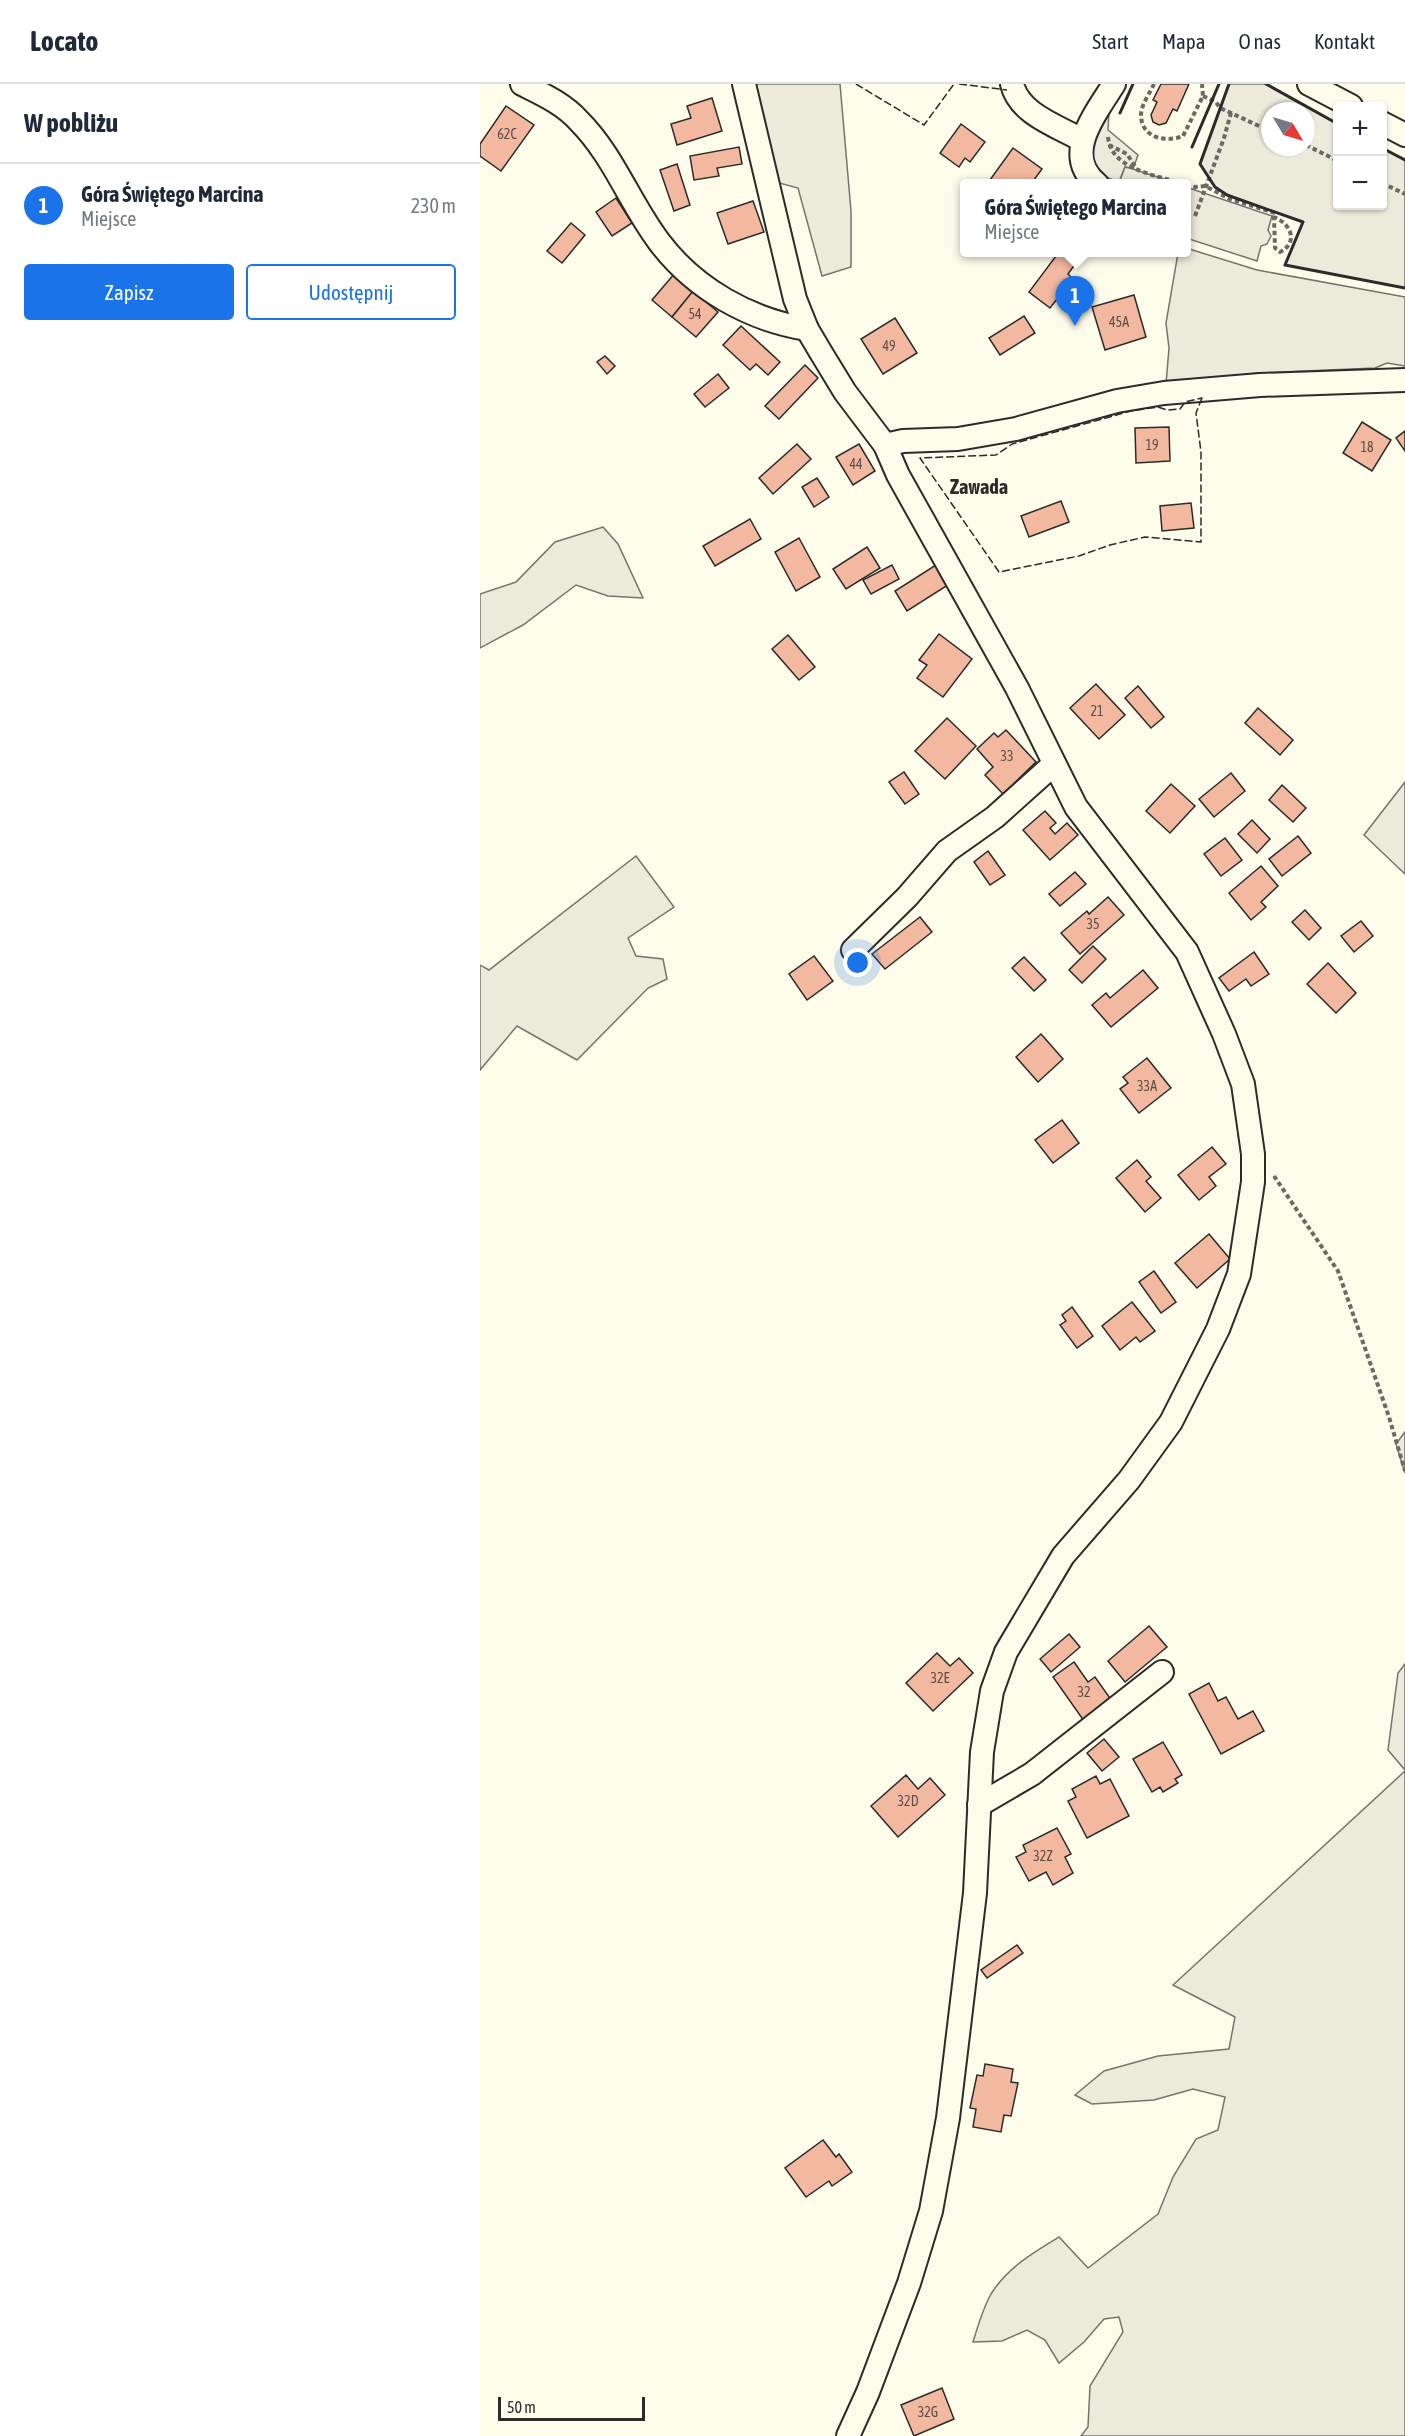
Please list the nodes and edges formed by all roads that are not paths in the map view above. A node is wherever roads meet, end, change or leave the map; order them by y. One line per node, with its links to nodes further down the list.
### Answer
1 (522, 84): 11 (street)
2 (744, 84): 11 (street)
3 (1012, 84): 9 (street)
4 (1114, 84): 9 (street)
5 (1309, 84): 6 (street)
6 (1343, 102)
7 (1387, 125): 8 (street)
8 (1405, 135)
9 (1082, 140): 10 (street)
10 (1092, 179)
11 (807, 329): 13 (street)
12 (1405, 380): 13 (street)
13 (885, 445): 14 (street)
14 (1054, 764): 15 (street); 17 (street)
15 (853, 950)
16 (1162, 1672): 17 (street)
17 (979, 1805): 18 (street)
18 (848, 2436)

